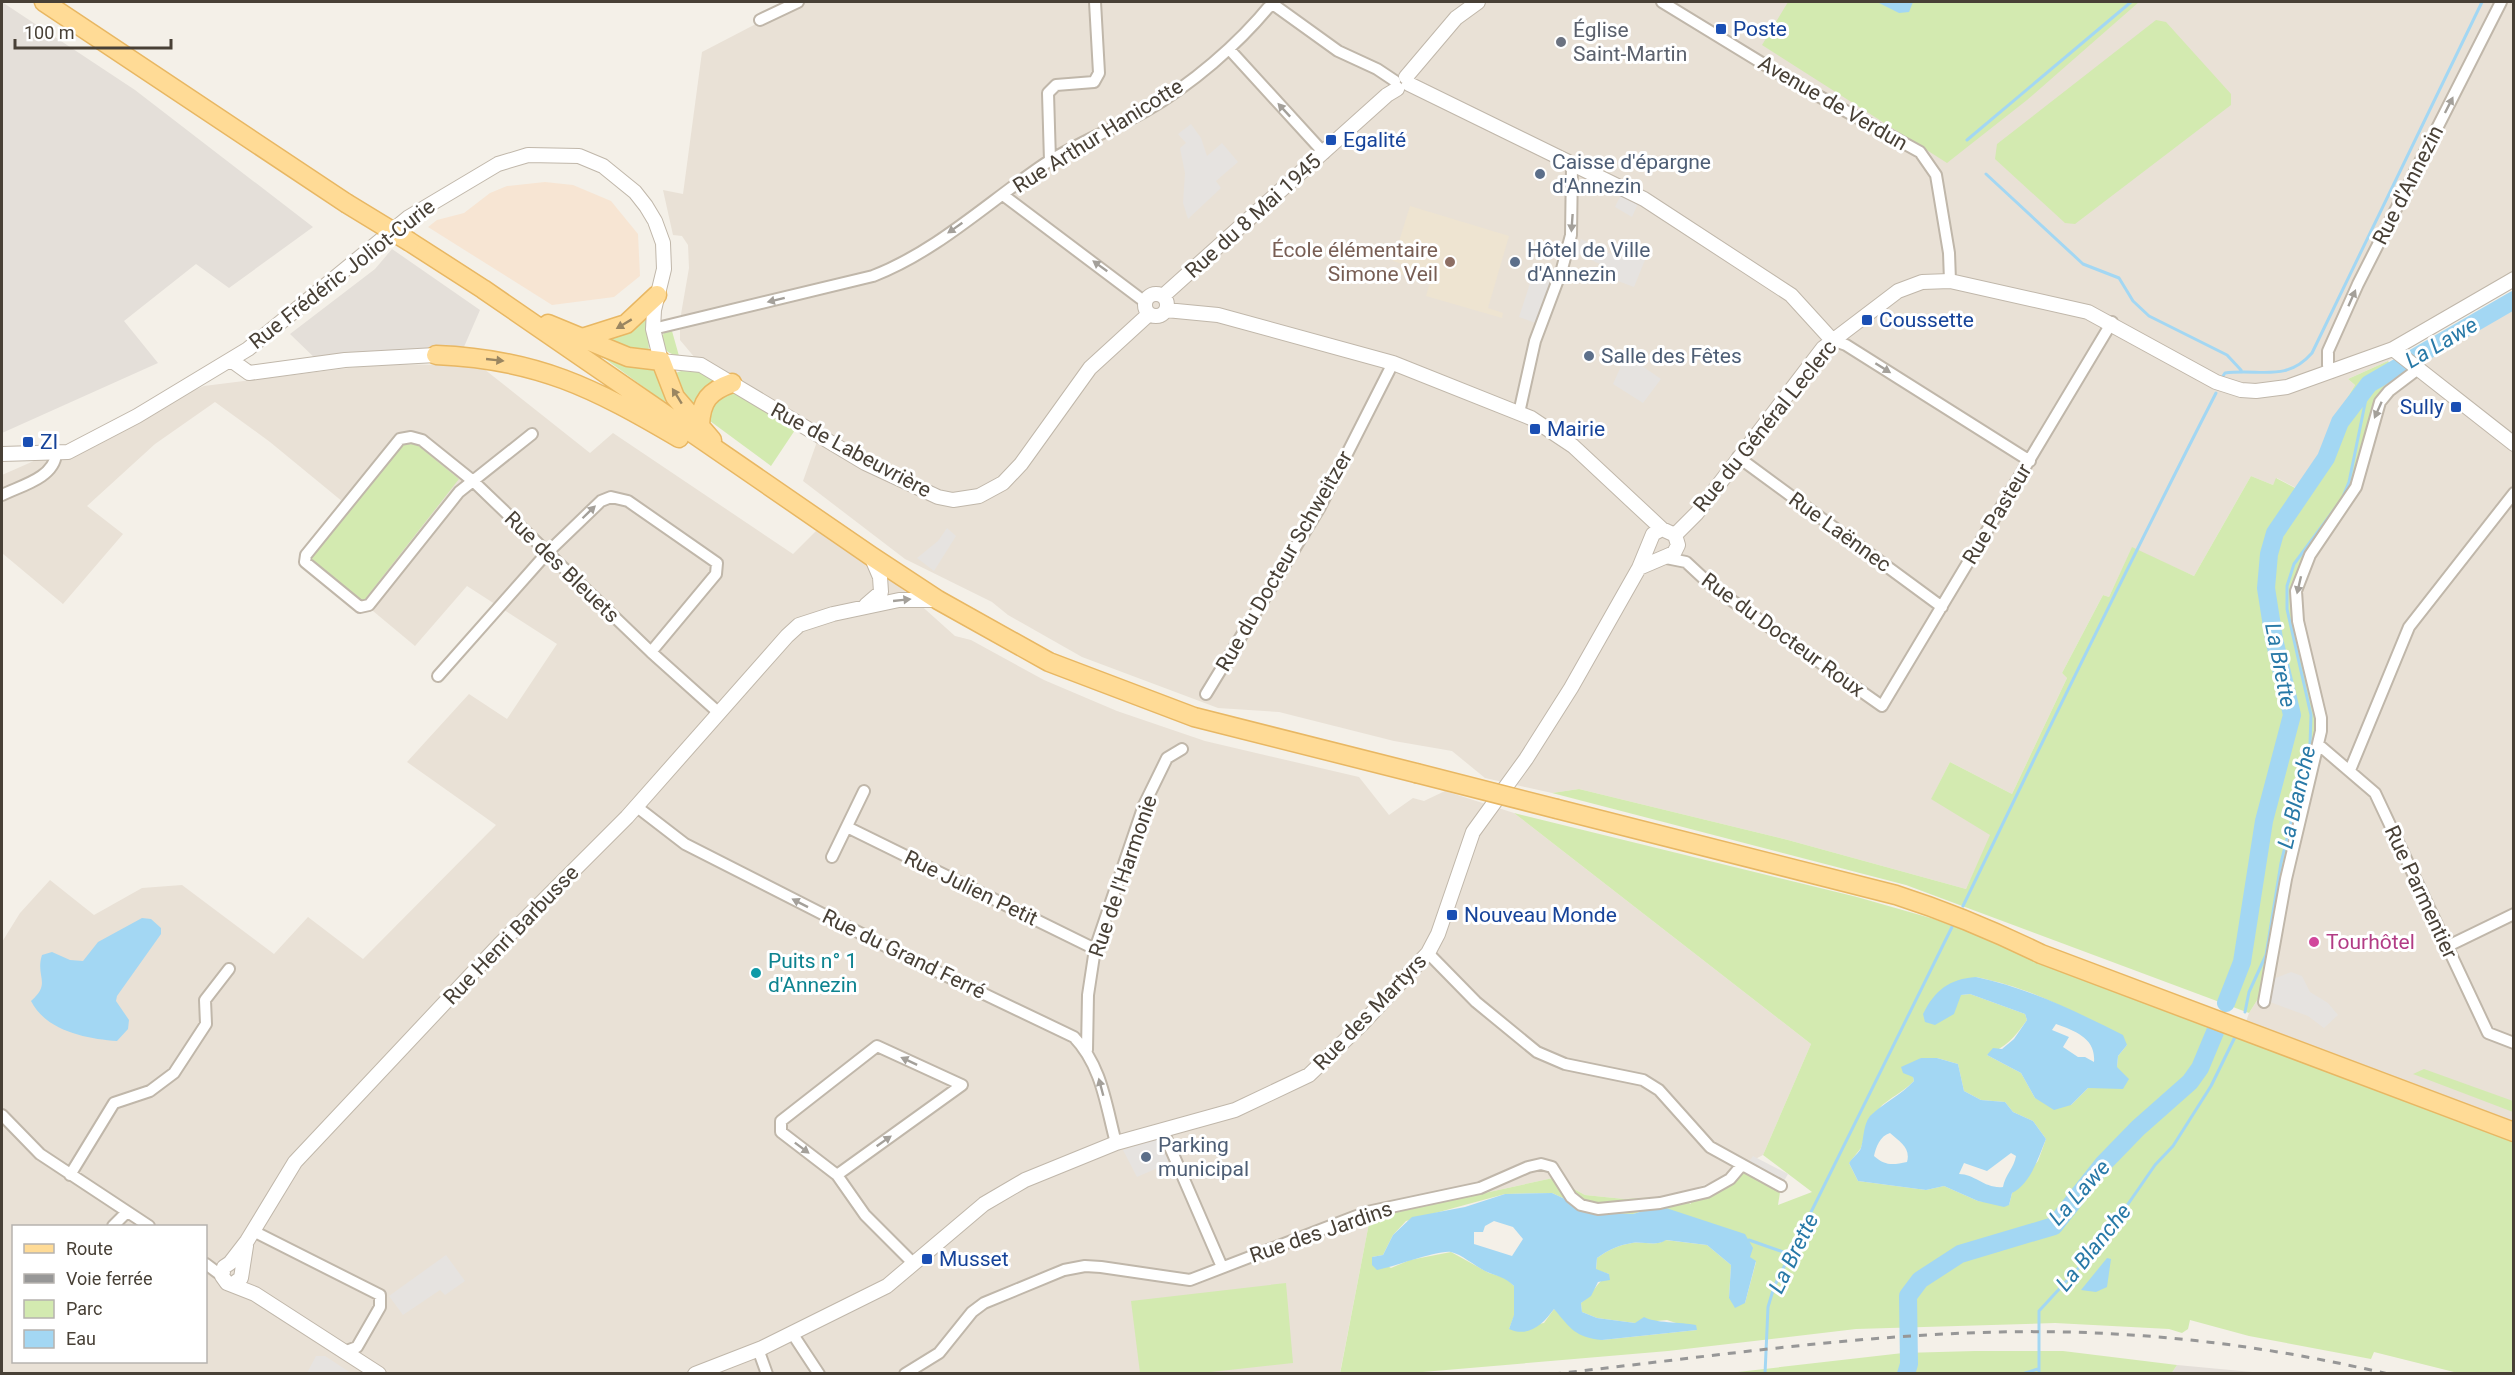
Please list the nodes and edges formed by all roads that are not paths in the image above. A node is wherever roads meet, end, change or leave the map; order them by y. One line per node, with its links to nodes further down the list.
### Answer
1 (45, 2): 17 (main road, bridge)
2 (798, 2): 8 (street)
3 (1095, 2): 12 (street)
4 (1271, 2): 9 (street, Rue Arthur Hanicotte); 10 (street)
5 (1478, 2): 10 (street, Rue du 8 Mai 1945)
6 (1662, 2): 16 (street, Avenue de Verdun)
7 (2501, 2): 35 (street, Rue d'Annezin, one-way to 7)
8 (760, 20)
9 (1229, 49): 11 (street, one-way to 9); 12 (street, Rue Arthur Hanicotte)
10 (1402, 83): 11 (street, Rue du 8 Mai 1945); 13 (street)
11 (1324, 153): 19 (street, Rue du 8 Mai 1945)
12 (1050, 161): 14 (street, Rue Arthur Hanicotte)
13 (1572, 165): 25 (street); 38 (street, one-way to 38)
14 (1003, 195): 20 (street, one-way to 14); 23 (street, Rue Arthur Hanicotte, one-way to 23)
15 (2514, 279): 27 (street, Rue du Général Leclerc)
16 (1950, 280): 22 (street, Rue du Général Leclerc); 25 (street, Rue du Général Leclerc)
17 (483, 289): 24 (main road); 44 (main road)
18 (657, 295): 23 (street, Rue Frédéric Joliot-Curie); 24 (main road, one-way to 24); 26 (street, Rue Frédéric Joliot-Curie)
19 (1163, 296): 20 (street); 21 (street)
20 (1147, 308): 21 (street); 37 (street, Rue de Labeuvrière)
21 (1166, 310): 31 (street)
22 (2112, 322): 35 (street, Rue du Général Leclerc); 46 (street, Rue Pasteur)
23 (653, 330): 30 (street, Rue Frédéric Joliot-Curie)
24 (582, 338): 30 (main road)
25 (1832, 340): 45 (street, Rue du Général Leclerc); 46 (street, one-way to 46)
26 (248, 349): 29 (street, Rue Frédéric Joliot-Curie); 33 (street)
27 (2395, 351): 32 (street); 35 (street, Rue du Général Leclerc)
28 (436, 355): 33 (street); 44 (main road, one-way to 44)
29 (231, 360): 34 (street); 36 (street, Rue Frédéric Joliot-Curie)
30 (660, 361): 37 (street, Rue de Labeuvrière); 39 (main road, one-way to 30)
31 (1393, 363): 38 (street); 64 (street, Rue du Docteur Schweitzer)
32 (2416, 368): 41 (street); 67 (street, one-way to 67)
33 (271, 369): 34 (street)
34 (249, 372): 36 (street)
35 (2331, 372)
36 (203, 379): 43 (street, Rue Frédéric Joliot-Curie)
37 (732, 383): 39 (main road)
38 (1519, 413): 50 (street)
39 (700, 425): 44 (main road)
40 (532, 434): 47 (street)
41 (2514, 444)
42 (2, 454): 43 (street, Rue Frédéric Joliot-Curie)
43 (56, 454): 49 (street)
44 (727, 457): 55 (main road)
45 (1738, 457): 52 (street, Rue du Général Leclerc); 61 (street, Rue Laënnec)
46 (2030, 461): 61 (street, Rue Pasteur)
47 (473, 482): 47 (street); 54 (street, Rue des Bleuets)
48 (2514, 493): 69 (street)
49 (2, 495)
50 (1641, 512): 51 (street); 53 (street)
51 (1662, 529): 52 (street); 53 (street)
52 (1676, 540): 56 (street); 57 (street, Rue du Docteur Roux)
53 (1650, 542): 56 (street); 58 (street)
54 (547, 553): 62 (street, Rue des Bleuets); 62 (street, one-way to 62); 63 (street)
55 (871, 556): 59 (main road); 60 (street)
56 (1664, 558): 57 (street, Rue du Docteur Roux); 58 (street)
57 (1686, 562): 65 (street, Rue du Docteur Roux)
58 (1639, 568): 78 (street, Rue des Martyrs)
59 (938, 600): 60 (street, Rue Henri Barbusse, one-way to 59); 75 (main road, bridge)
60 (866, 606): 66 (street, Rue Henri Barbusse)
61 (1941, 607): 65 (street, Rue Pasteur)
62 (651, 652): 66 (street, Rue des Bleuets)
63 (438, 676)
64 (1206, 694)
65 (1882, 706)
66 (719, 712): 71 (street, Rue Henri Barbusse)
67 (2319, 745): 69 (street, Rue Parmentier); 80 (street)
68 (1182, 749): 77 (street, Rue de l'Harmonie)
69 (2350, 770): 76 (street, Rue Parmentier)
70 (864, 791): 72 (street)
71 (637, 807): 82 (street, Rue du Grand Ferré, one-way to 71); 95 (street, Rue Henri Barbusse)
72 (847, 827): 73 (street); 77 (street, Rue Julien Petit)
73 (832, 857)
74 (2514, 914): 76 (street)
75 (1999, 933): 84 (main road); 86 (main road)
76 (2446, 947): 81 (street, Rue Parmentier)
77 (1095, 950): 82 (street, Rue de l'Harmonie)
78 (1428, 953): 85 (street, Rue des Martyrs); 88 (street)
79 (229, 969): 89 (street)
80 (2264, 1002)
81 (2514, 1042)
82 (1087, 1050): 87 (street, Rue du Grand Ferré, one-way to 82)
83 (2, 1115): 89 (street)
84 (2514, 1121)
85 (1163, 1131): 87 (street, Rue des Martyrs); 98 (street)
86 (2514, 1132)
87 (1116, 1143): 97 (street, Rue des Martyrs)
88 (1742, 1166): 91 (street); 98 (street, Rue des Jardins)
89 (70, 1175): 92 (street)
90 (837, 1175): 90 (street, one-way to 90); 97 (street)
91 (1781, 1186)
92 (127, 1212): 93 (street); 94 (street)
93 (115, 1225)
94 (146, 1225)
95 (250, 1236): 99 (street, Rue Henri Barbusse); 102 (street)
96 (207, 1263): 99 (street)
97 (913, 1263): 100 (street, Rue des Martyrs)
98 (1222, 1267): 107 (street, Rue des Jardins)
99 (232, 1273): 102 (street)
100 (792, 1333): 101 (street, Rue des Martyrs); 106 (street)
101 (758, 1349): 104 (street, Rue des Martyrs); 105 (street)
102 (344, 1352): 103 (street)
103 (379, 1374)
104 (695, 1374)
105 (767, 1374)
106 (819, 1374)
107 (905, 1374)

